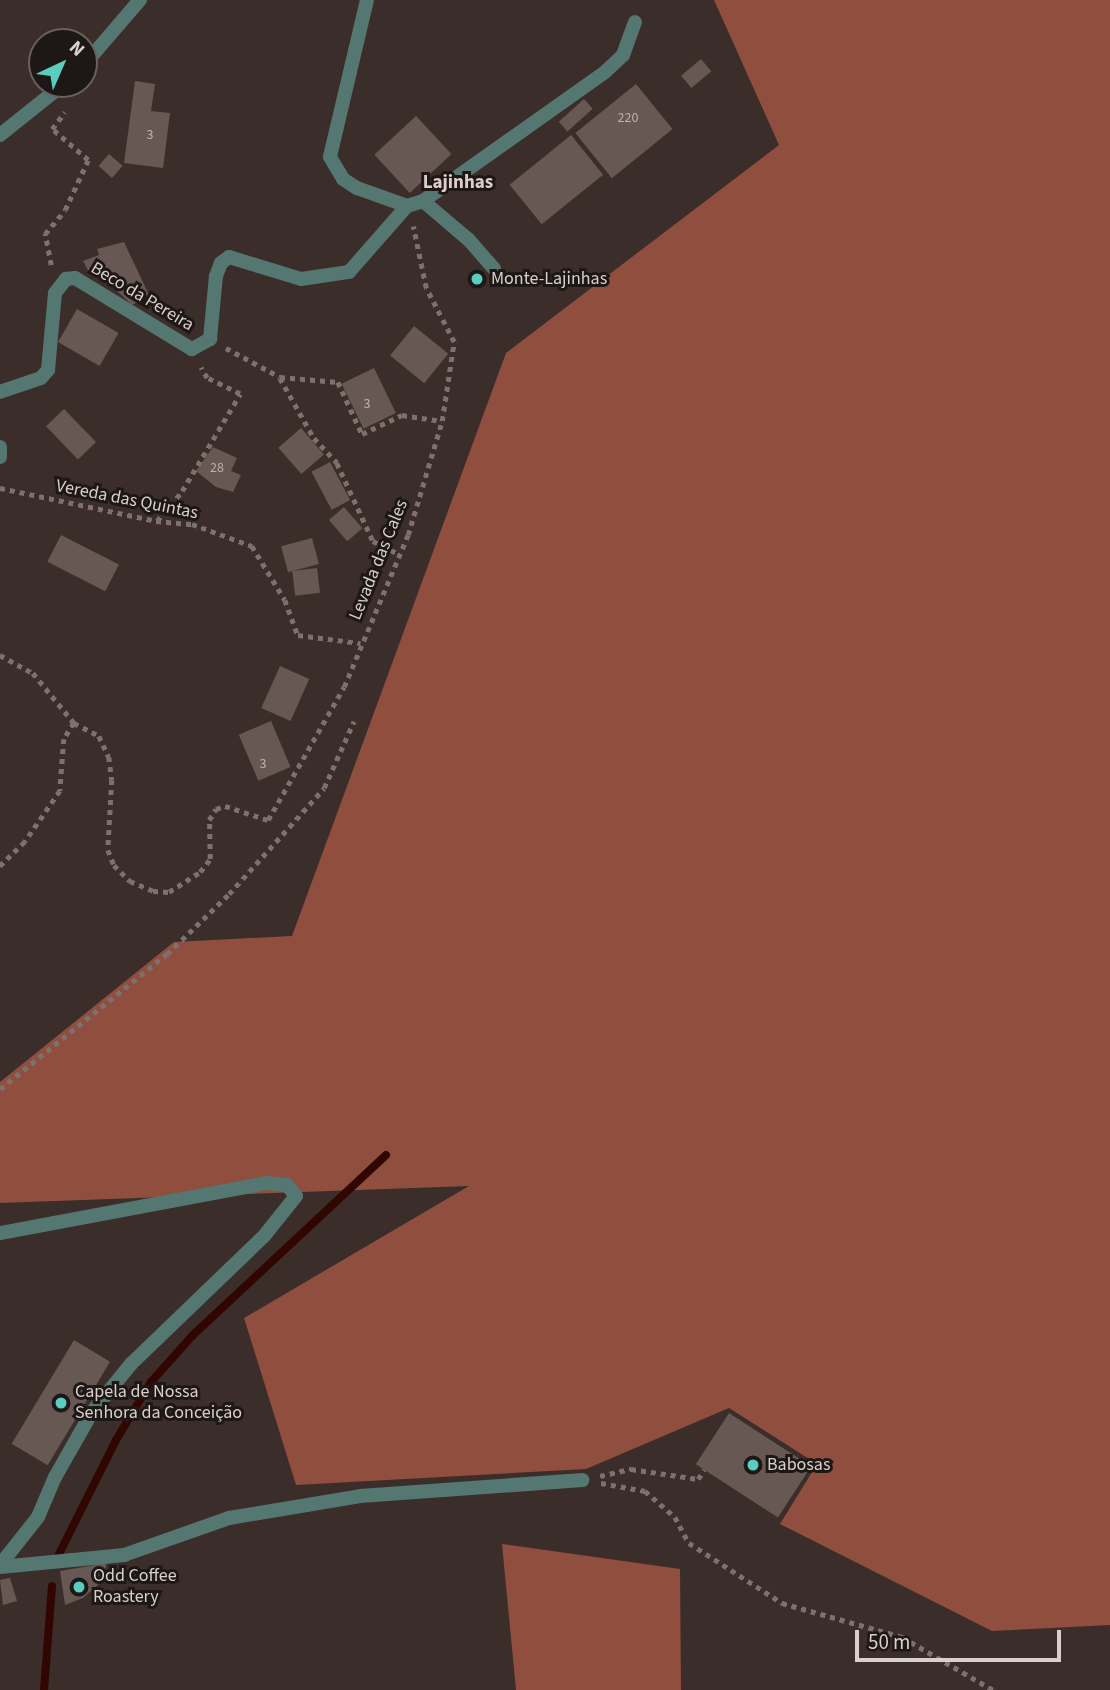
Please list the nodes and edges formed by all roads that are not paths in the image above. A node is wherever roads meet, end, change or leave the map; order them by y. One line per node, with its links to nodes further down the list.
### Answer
1 (140, 0): 4 (street)
2 (367, 0): 7 (street)
3 (635, 22): 7 (street)
4 (98, 49)
5 (46, 98): 6 (street)
6 (0, 135)
7 (415, 204): 8 (street); 9 (street, Beco da Pereira)
8 (494, 269)
9 (0, 391)
10 (0, 447): 11 (street)
11 (0, 457)
12 (0, 1233): 14 (street)
13 (583, 1480): 14 (street)
14 (0, 1566)

